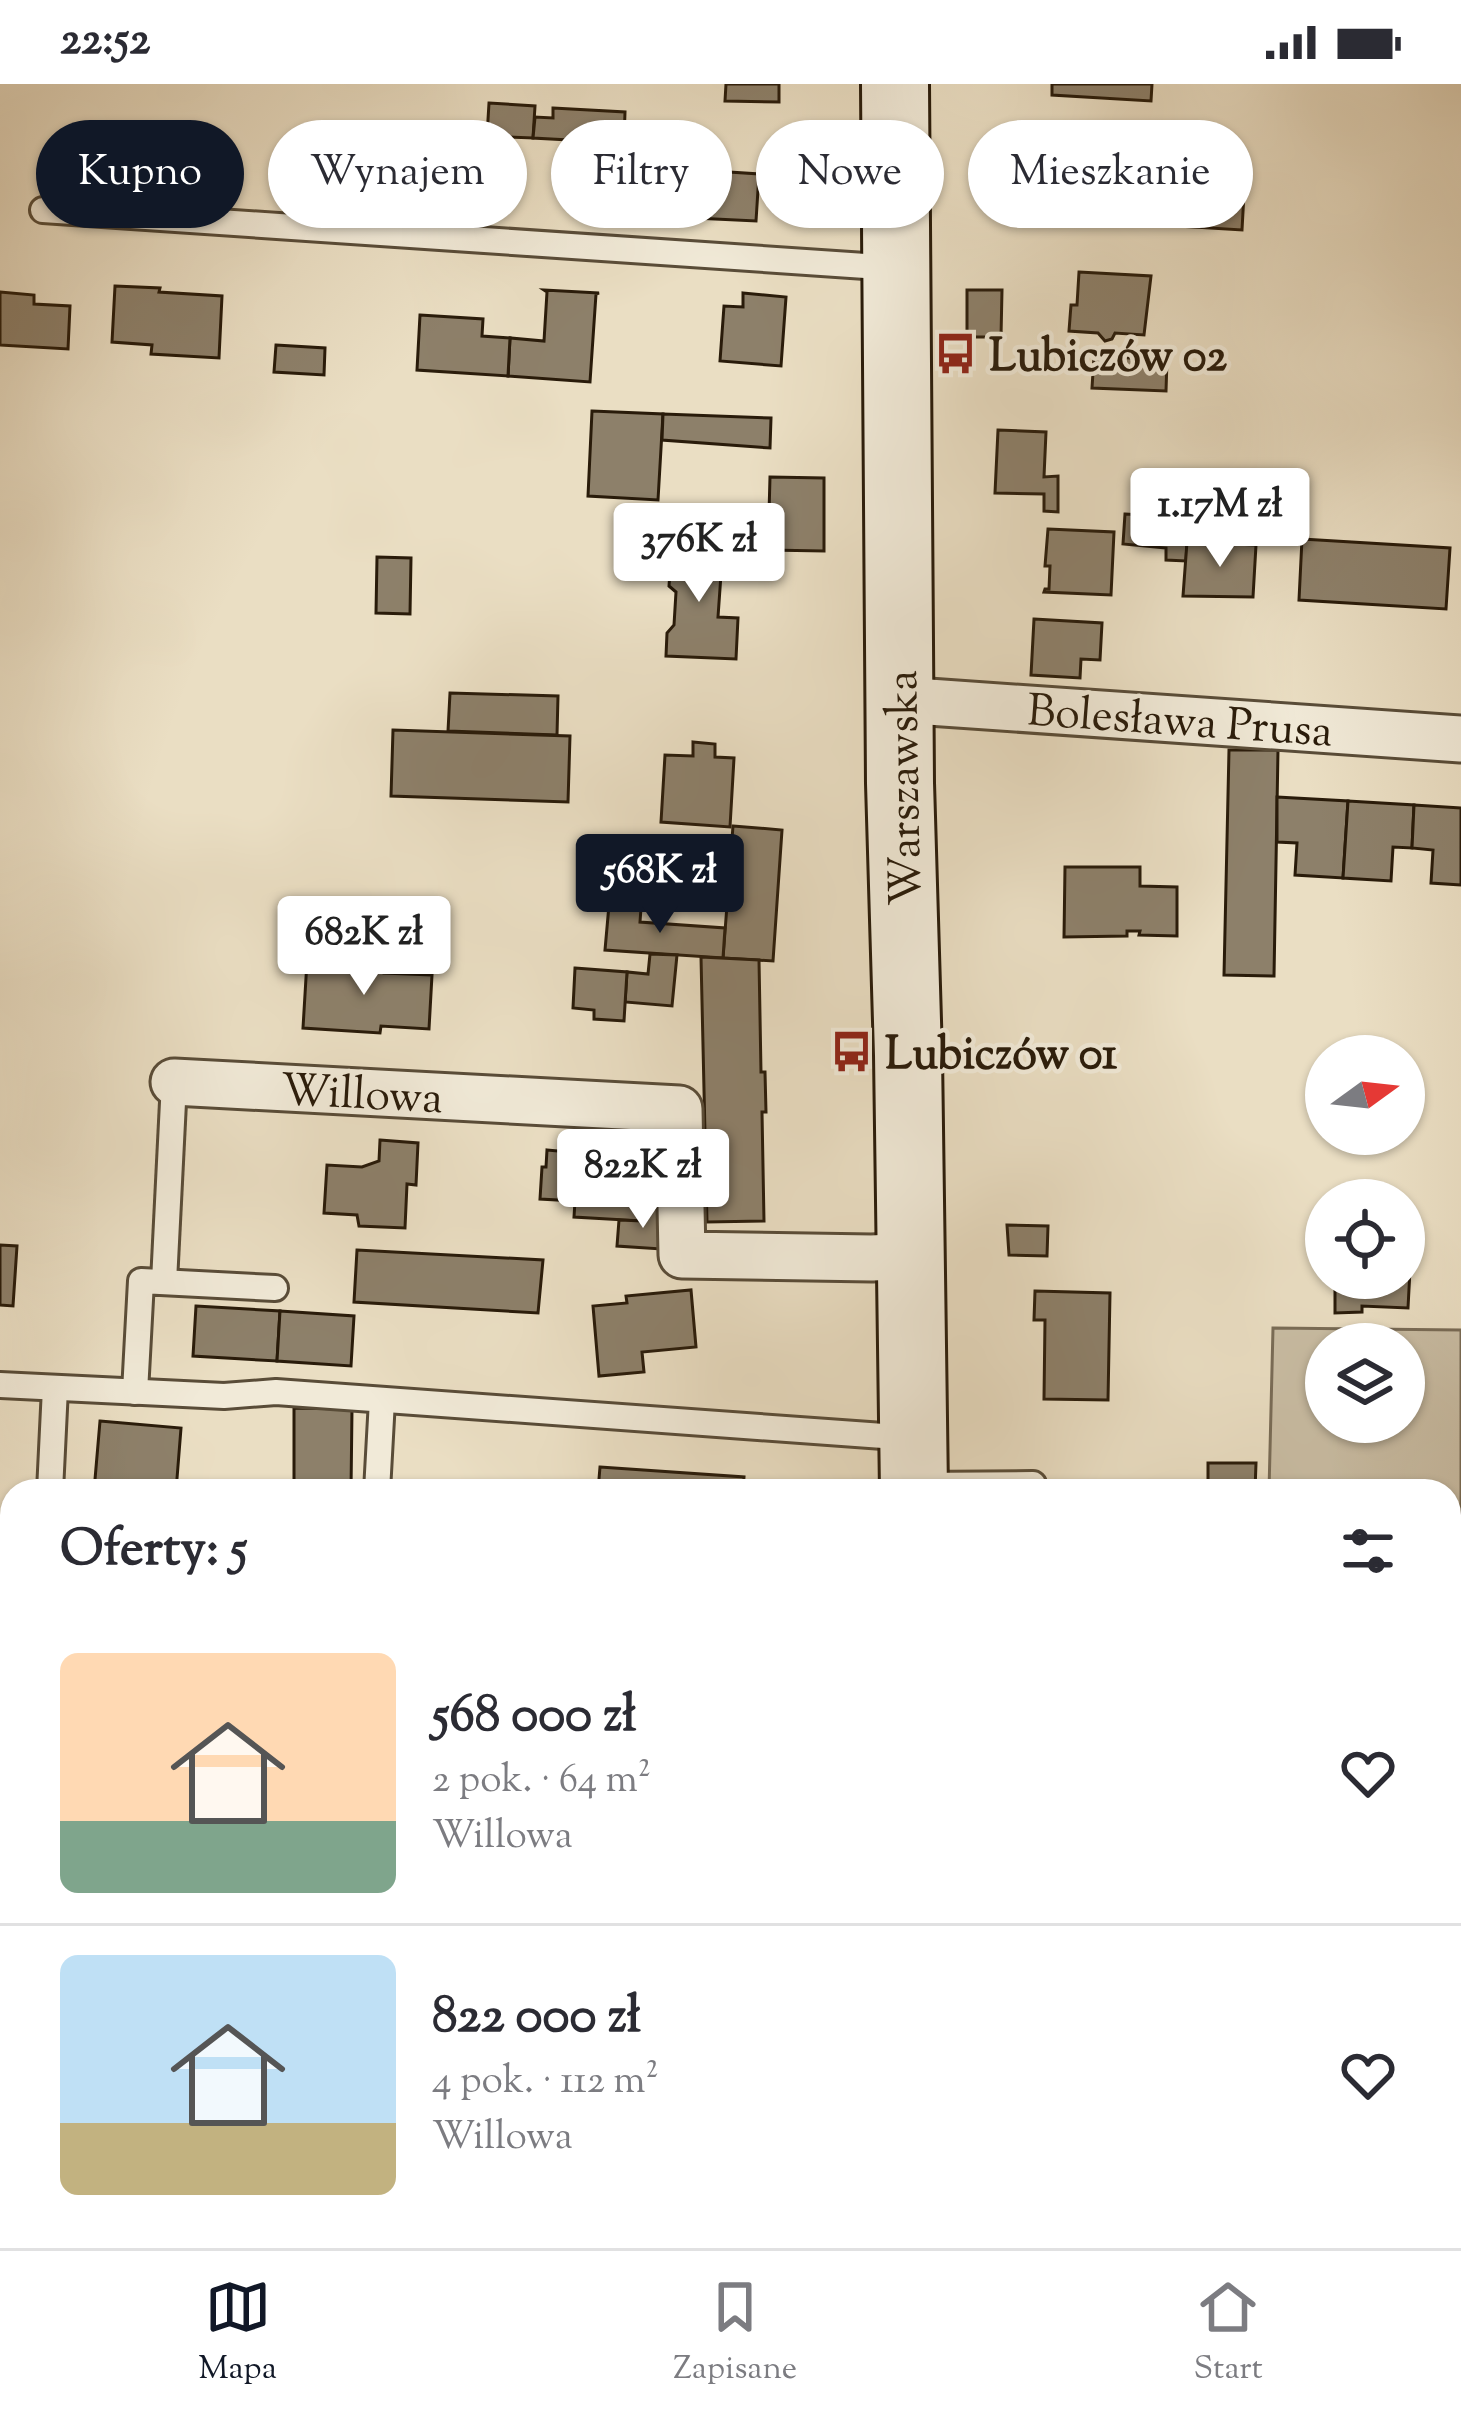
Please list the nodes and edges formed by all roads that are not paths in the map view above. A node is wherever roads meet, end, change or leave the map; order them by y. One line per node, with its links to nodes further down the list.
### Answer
1 (895, 84): 3 (main road, Warszawska)
2 (244, 224): 3 (lane)
3 (897, 268): 4 (main road, Warszawska)
4 (900, 700): 5 (street, Bolesława Prusa); 7 (main road, Warszawska)
5 (1461, 739)
6 (174, 1082): 7 (street, Willowa); 8 (lane)
7 (910, 1256): 14 (main road, Warszawska)
8 (164, 1282): 9 (lane); 12 (lane)
9 (275, 1288)
10 (0, 1384): 11 (lane)
11 (56, 1388): 12 (lane); 15 (lane)
12 (135, 1392): 13 (lane)
13 (382, 1400): 14 (lane); 16 (lane)
14 (914, 1471): 17 (lane)
15 (51, 1479)
16 (378, 1479)
17 (987, 1479)

